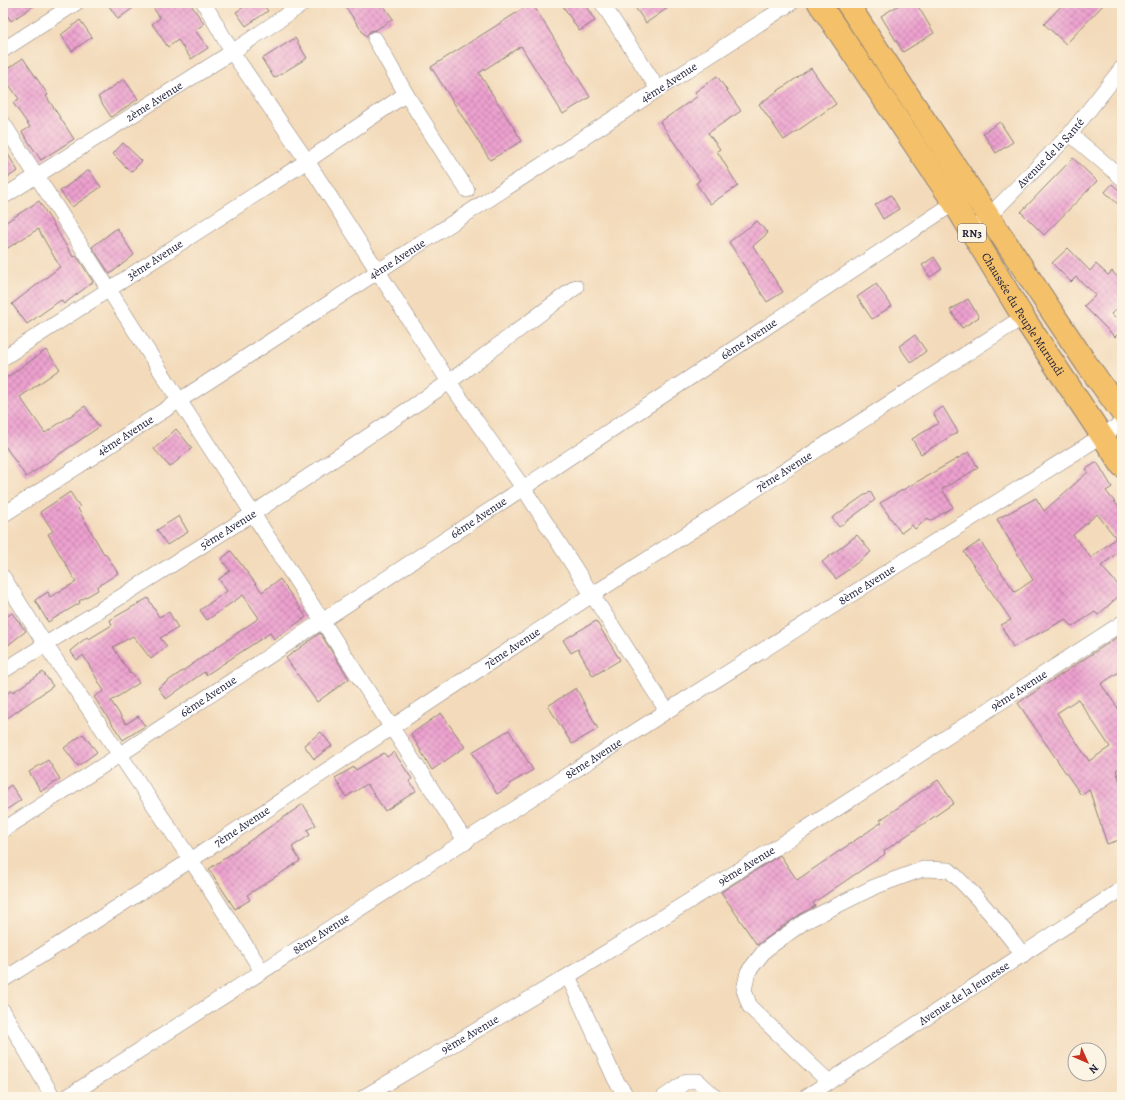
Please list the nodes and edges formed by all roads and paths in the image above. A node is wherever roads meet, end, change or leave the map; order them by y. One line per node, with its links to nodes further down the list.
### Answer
1 (76, 3): 9 (street)
2 (204, 3): 10 (street)
3 (304, 3): 10 (street, 2ème Avenue)
4 (602, 3): 12 (street)
5 (791, 3): 12 (street, 4ème Avenue)
6 (819, 3): 21 (highway, Chaussée du Peuple Murundi / RN3)
7 (846, 3): 22 (highway, Chaussée du Peuple Murundi / RN3)
8 (375, 39): 13 (street)
9 (3, 50)
10 (232, 52): 16 (street); 17 (street, 2ème Avenue)
11 (1122, 68): 15 (street, Avenue de la Santé)
12 (658, 89): 24 (street, 4ème Avenue)
13 (406, 94): 16 (street, 3ème Avenue); 19 (street)
14 (3, 123): 17 (street)
15 (1070, 134): 18 (street); 22 (street, Avenue de la Santé)
16 (306, 161): 24 (street); 26 (street, 3ème Avenue)
17 (37, 175): 20 (street, 2ème Avenue); 26 (street)
18 (1122, 178)
19 (467, 190)
20 (3, 197)
21 (954, 203): 23 (highway, Chaussée du Peuple Murundi / RN3); 35 (street, 6ème Avenue)
22 (989, 217): 23 (street, Avenue de la Santé); 31 (highway, Chaussée du Peuple Murundi / RN3)
23 (972, 232): 27 (highway, Chaussée du Peuple Murundi / RN3)
24 (377, 272): 29 (street); 30 (street, 4ème Avenue)
25 (576, 287): 29 (street, 5ème Avenue)
26 (109, 288): 28 (street, 3ème Avenue); 30 (street)
27 (1023, 317): 33 (highway, Chaussée du Peuple Murundi / RN3); 39 (street, 7ème Avenue)
28 (3, 358)
29 (449, 382): 35 (street); 36 (street, 5ème Avenue)
30 (179, 400): 36 (street); 37 (street, 4ème Avenue)
31 (1122, 413)
32 (1122, 423): 33 (street, 8ème Avenue)
33 (1101, 436): 34 (highway, Chaussée du Peuple Murundi / RN3); 44 (street, 8ème Avenue)
34 (1122, 466)
35 (524, 489): 39 (street); 40 (street, 6ème Avenue)
36 (254, 513): 40 (street); 42 (street, 5ème Avenue)
37 (3, 515)
38 (3, 577): 42 (street)
39 (592, 595): 44 (street); 45 (street, 7ème Avenue)
40 (322, 619): 45 (street); 46 (street, 6ème Avenue)
41 (1122, 623): 53 (street, 9ème Avenue)
42 (45, 644): 43 (street, 5ème Avenue); 46 (street)
43 (3, 671)
44 (667, 711): 48 (street, 8ème Avenue)
45 (392, 727): 48 (street); 49 (street, 7ème Avenue)
46 (121, 754): 47 (street, 6ème Avenue); 49 (street)
47 (3, 830)
48 (466, 842): 52 (street, 8ème Avenue)
49 (191, 860): 52 (street); 54 (street, 7ème Avenue)
50 (1122, 889): 51 (street, Avenue de la Jeunesse)
51 (1023, 955): 56 (street, Avenue de la Jeunesse); 56 (street)
52 (262, 971): 58 (street, 8ème Avenue)
53 (568, 976): 59 (street, 9ème Avenue); 60 (street)
54 (3, 980)
55 (3, 1011): 57 (street)
56 (829, 1082): 63 (street, Avenue de la Jeunesse)
57 (53, 1097)
58 (67, 1097)
59 (364, 1097)
60 (627, 1097)
61 (664, 1097): 62 (street)
62 (715, 1097)
63 (806, 1097)

